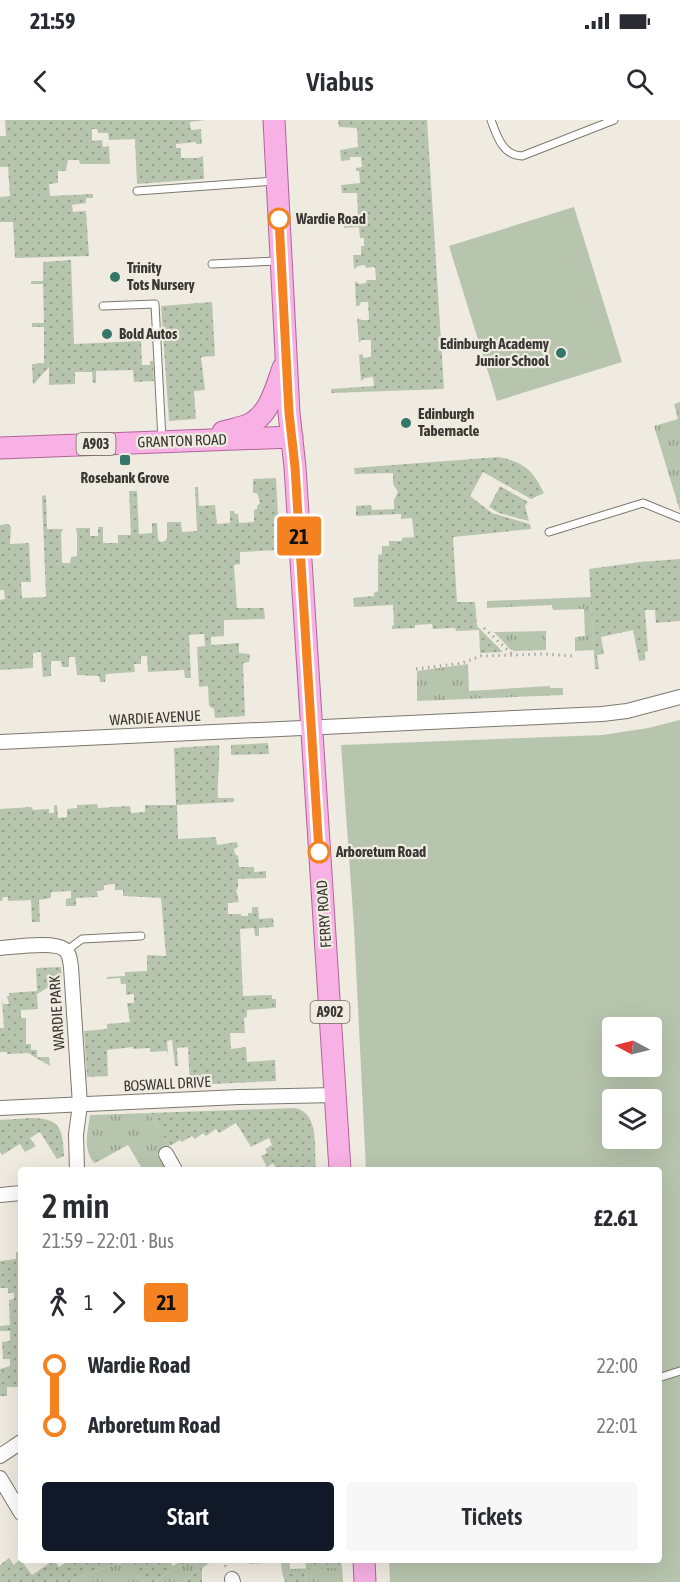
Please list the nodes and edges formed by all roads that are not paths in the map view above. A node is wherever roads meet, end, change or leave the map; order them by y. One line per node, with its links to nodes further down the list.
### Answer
1 (274, 120): 4 (main road, FERRY ROAD / A902)
2 (491, 120): 3 (lane)
3 (614, 120)
4 (278, 181): 5 (lane); 6 (main road, FERRY ROAD / A902)
5 (137, 191)
6 (281, 261): 7 (lane); 9 (main road, FERRY ROAD / A902)
7 (212, 264)
8 (103, 306): 12 (lane)
9 (286, 359): 10 (main road, FERRY ROAD / A902); 11 (main road)
10 (291, 436): 11 (main road, GRANTON ROAD / A903); 17 (main road, FERRY ROAD / A902)
11 (192, 440): 12 (main road, GRANTON ROAD / A903)
12 (162, 442): 13 (main road, GRANTON ROAD / A903)
13 (0, 448)
14 (680, 518): 15 (lane)
15 (549, 532)
16 (680, 696): 17 (street)
17 (311, 726): 18 (street, WARDIE AVENUE); 22 (main road, FERRY ROAD / A902)
18 (0, 742)
19 (141, 936): 21 (lane)
20 (0, 948): 21 (street)
21 (66, 951): 23 (street, WARDIE PARK)
22 (336, 1095): 23 (street, BOSWALL DRIVE); 28 (main road, FERRY ROAD / A902)
23 (80, 1104): 24 (street, BOSWALL DRIVE); 26 (street, WARDIE PARK)
24 (0, 1108)
25 (165, 1154): 27 (street)
26 (77, 1167)
27 (173, 1167)
28 (340, 1167)
29 (18, 1193): 30 (street)
30 (0, 1195)
31 (680, 1371): 32 (lane)
32 (662, 1377)
33 (18, 1444): 34 (street)
34 (0, 1456)
35 (0, 1478): 36 (street)
36 (18, 1508)
37 (364, 1563): 38 (main road)
38 (365, 1582)

